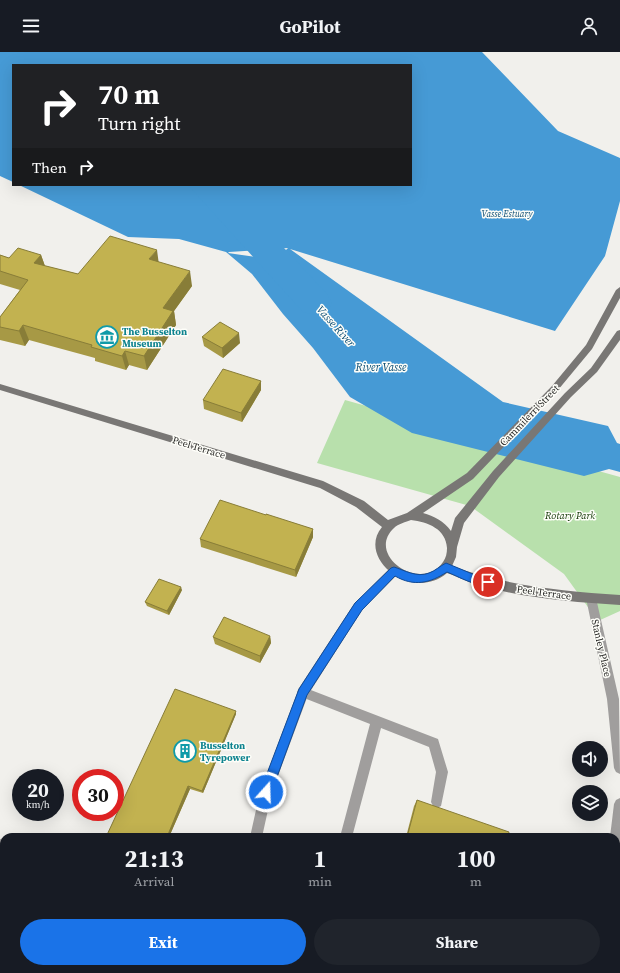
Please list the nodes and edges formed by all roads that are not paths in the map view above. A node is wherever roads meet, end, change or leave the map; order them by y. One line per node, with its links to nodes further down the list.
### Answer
1 (620, 290): 4 (main road, Cammilerri Street)
2 (620, 333): 6 (main road, Cammilerri Street)
3 (0, 386): 5 (main road, Peel Terrace)
4 (411, 516): 5 (main road); 6 (main road)
5 (388, 526): 8 (main road)
6 (452, 546): 7 (main road)
7 (446, 568): 8 (main road); 9 (main road, Peel Terrace)
8 (394, 571): 11 (street)
9 (591, 598): 10 (main road, Peel Terrace); 13 (street, Stanley Place)
10 (620, 600)
11 (302, 692): 12 (street); 16 (street)
12 (377, 721): 14 (street); 17 (street)
13 (620, 768)
14 (437, 802)
15 (620, 804): 18 (street)
16 (257, 833)
17 (347, 833)
18 (617, 833)

